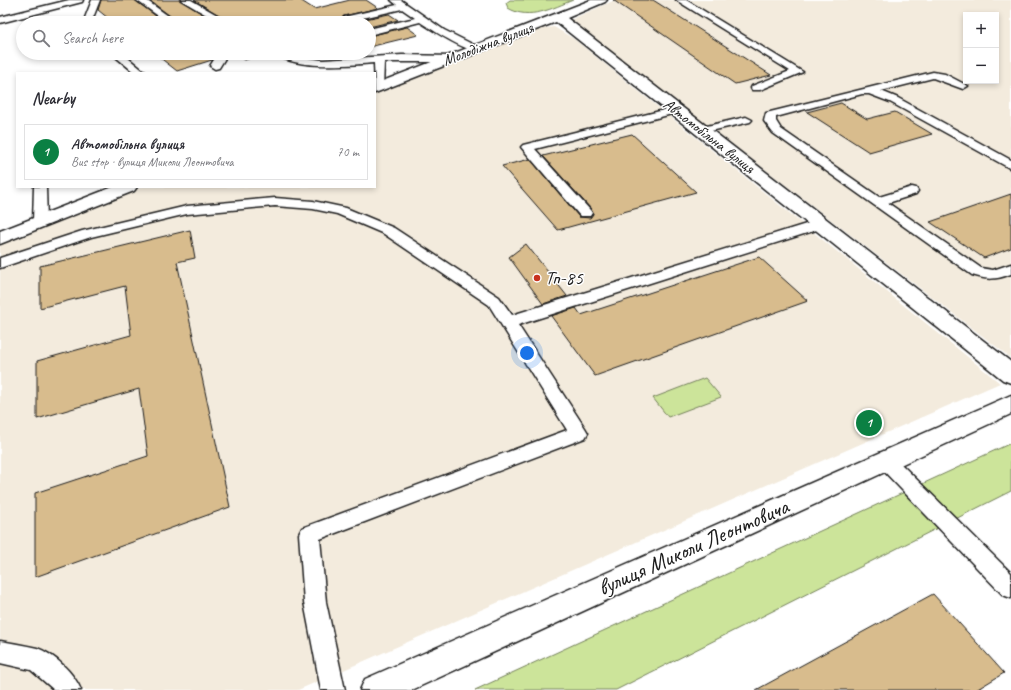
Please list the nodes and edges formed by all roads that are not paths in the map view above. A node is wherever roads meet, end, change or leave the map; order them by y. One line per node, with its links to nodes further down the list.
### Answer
1 (79, 0): 15 (lane)
2 (96, 0): 9 (lane)
3 (140, 0): 10 (lane)
4 (185, 0): 11 (lane)
5 (395, 0): 8 (lane)
6 (601, 0): 13 (street, Молодіжна вулиця)
7 (680, 0): 27 (lane)
8 (404, 6): 12 (lane); 14 (lane)
9 (90, 16)
10 (164, 16)
11 (214, 16)
12 (360, 16)
13 (558, 17): 17 (street, Молодіжна вулиця); 29 (street, Автомобільна вулиця)
14 (421, 19): 16 (lane); 17 (lane)
15 (0, 20)
16 (376, 30)
17 (477, 49): 18 (street, Молодіжна вулиця)
18 (451, 59): 22 (lane); 26 (street, Молодіжна вулиця)
19 (125, 60): 24 (lane)
20 (219, 60): 23 (lane)
21 (307, 60): 22 (lane)
22 (379, 60): 26 (lane)
23 (215, 66)
24 (140, 72)
25 (963, 86): 28 (lane)
26 (376, 88)
27 (756, 88)
28 (870, 91): 32 (lane); 36 (lane)
29 (676, 110): 31 (street, Автомобільна вулиця); 37 (lane)
30 (746, 120): 31 (lane)
31 (702, 130): 39 (street, Автомобільна вулиця)
32 (1011, 165)
33 (40, 188): 38 (lane)
34 (125, 188): 38 (street)
35 (912, 192): 36 (lane)
36 (877, 202): 42 (lane)
37 (585, 213)
38 (40, 222): 40 (street)
39 (821, 224): 43 (lane); 44 (street, Автомобільна вулиця)
40 (0, 238)
41 (0, 263): 43 (lane)
42 (1011, 269)
43 (508, 322): 50 (lane)
44 (1011, 374)
45 (1011, 404): 46 (street, вулиця Миколи Леонтовича)
46 (885, 460): 47 (lane); 51 (street, вулиця Миколи Леонтовича)
47 (1011, 588)
48 (0, 652): 49 (lane)
49 (69, 690)
50 (333, 690)
51 (376, 690)

